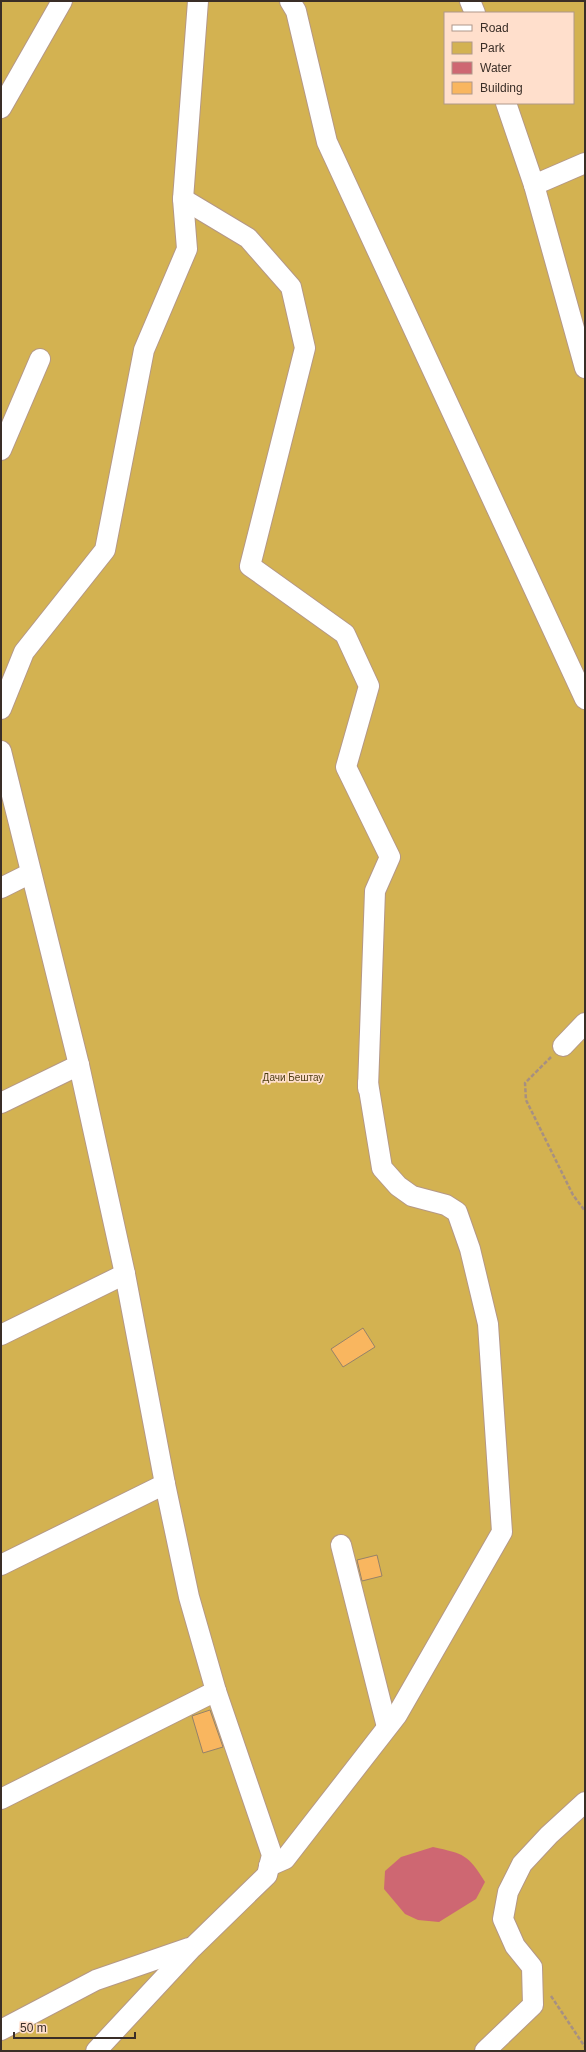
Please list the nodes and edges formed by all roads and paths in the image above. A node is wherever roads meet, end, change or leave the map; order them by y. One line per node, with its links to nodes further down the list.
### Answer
1 (62, 1): 7 (lane)
2 (198, 1): 10 (lane)
3 (290, 1): 14 (lane)
4 (470, 1): 5 (lane)
5 (475, 12)
6 (506, 104): 9 (lane)
7 (1, 108)
8 (585, 163): 9 (lane)
9 (534, 185): 12 (lane)
10 (183, 199): 15 (lane); 30 (lane)
11 (40, 359): 13 (lane)
12 (585, 368)
13 (1, 450)
14 (585, 699)
15 (1, 709)
16 (1, 751): 17 (lane)
17 (31, 873): 18 (lane); 21 (lane)
18 (1, 888)
19 (585, 1023): 20 (lane)
20 (563, 1046): 23 (path)
21 (79, 1065): 22 (lane); 24 (lane)
22 (1, 1103)
23 (585, 1211)
24 (125, 1274): 25 (lane); 26 (lane)
25 (1, 1335)
26 (165, 1484): 28 (lane); 29 (lane)
27 (341, 1546): 30 (lane)
28 (1, 1566)
29 (216, 1691): 31 (lane); 33 (lane)
30 (387, 1727): 33 (lane)
31 (1, 1799)
32 (585, 1802): 39 (lane)
33 (269, 1866): 34 (lane)
34 (192, 1948): 36 (lane); 38 (lane)
35 (548, 1992): 37 (path)
36 (1, 2030)
37 (585, 2047)
38 (96, 2051)
39 (485, 2051)

